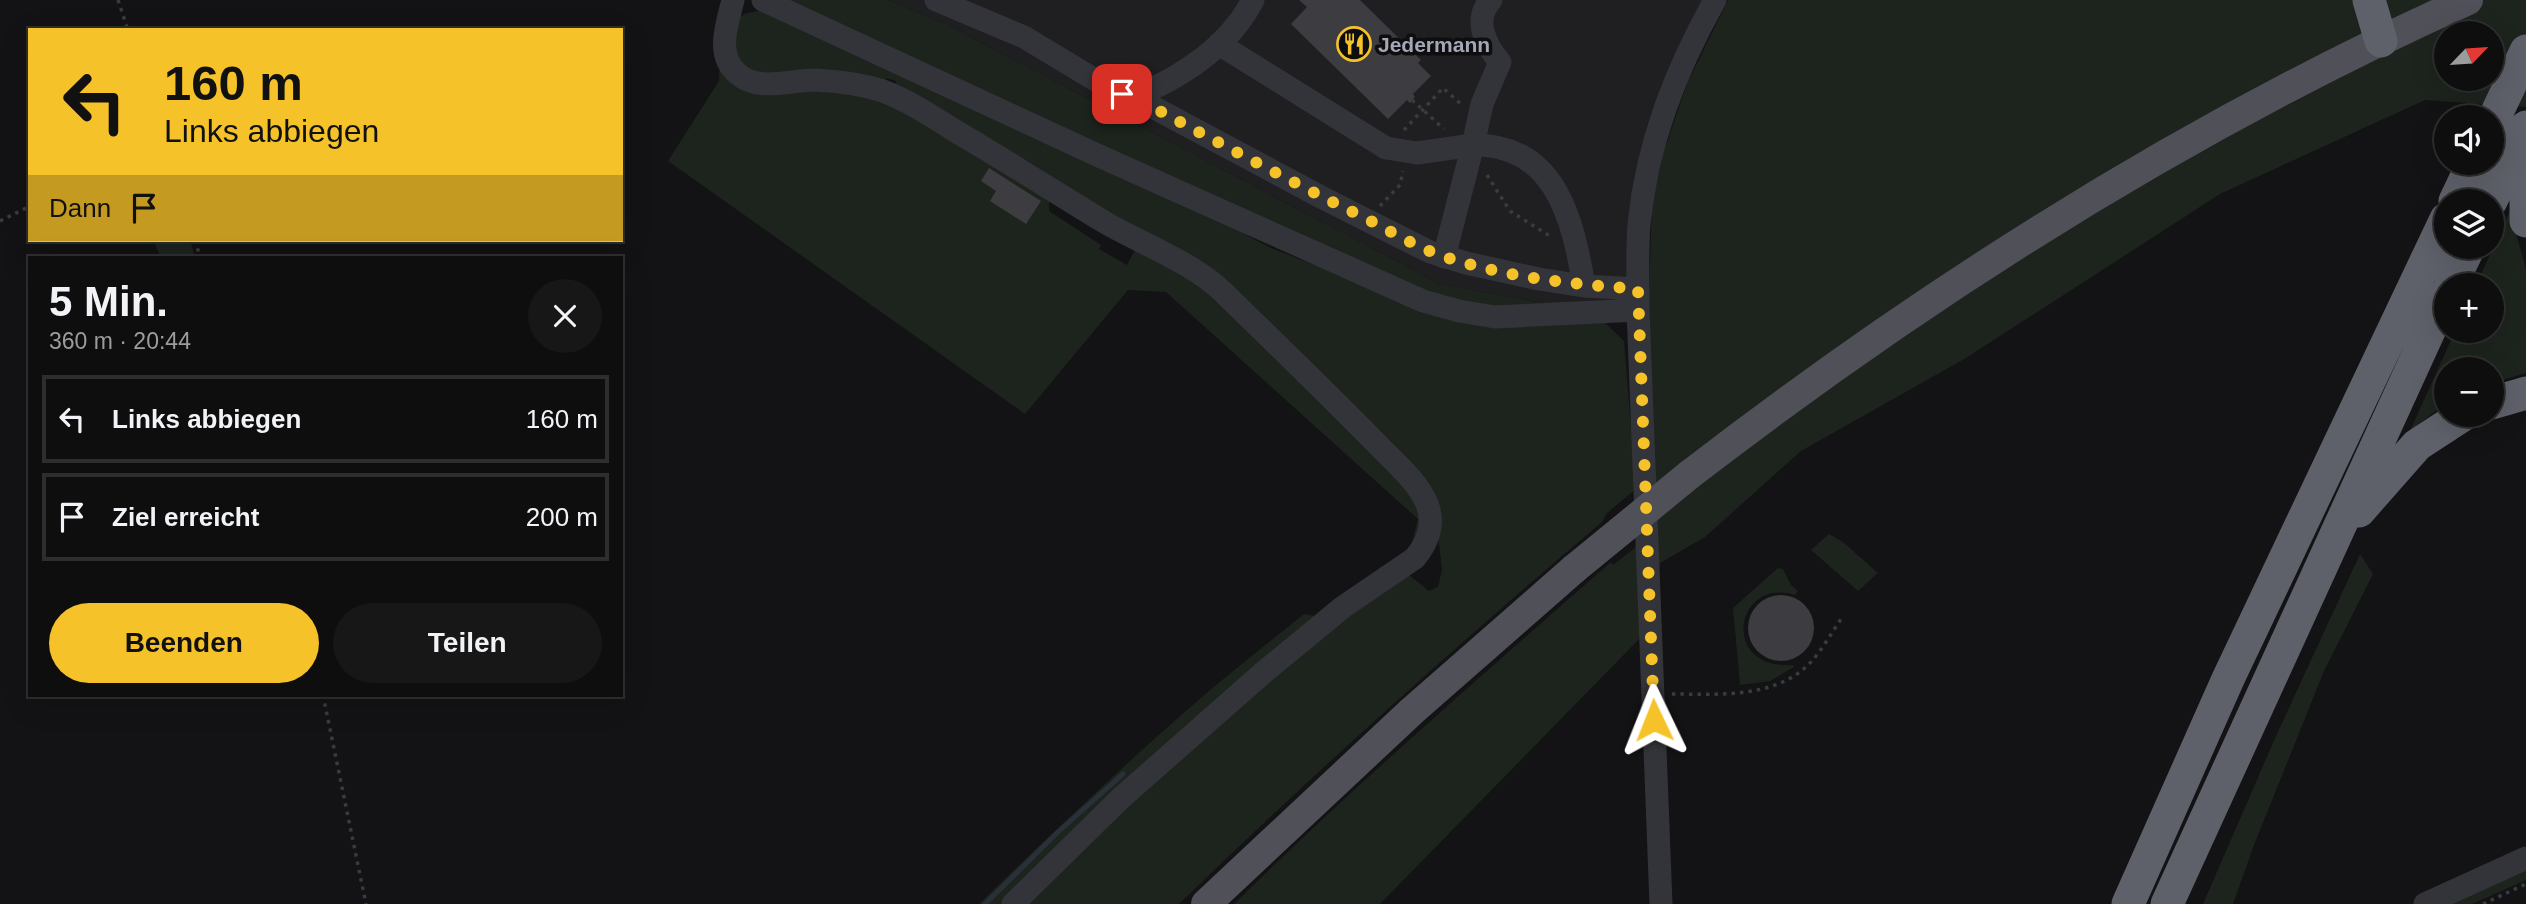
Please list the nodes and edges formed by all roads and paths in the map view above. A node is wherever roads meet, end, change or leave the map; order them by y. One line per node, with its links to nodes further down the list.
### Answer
1 (118, 0): 11 (path)
2 (733, 0): 40 (street)
3 (763, 0): 28 (street)
4 (936, 0): 14 (street)
5 (1253, 0): 12 (street)
6 (1491, 0): 18 (street)
7 (1715, 0): 28 (street)
8 (2369, 0): 10 (highway)
9 (2468, 0): 10 (main road)
10 (2392, 24): 41 (main road, bridge)
11 (127, 28)
12 (1219, 44): 14 (street); 18 (street)
13 (2526, 51): 16 (highway)
14 (1134, 97): 26 (street)
15 (1412, 100): 18 (path)
16 (2500, 105)
17 (2526, 127): 20 (highway)
18 (1473, 145): 24 (path); 26 (street); 27 (street)
19 (2526, 182): 23 (highway)
20 (2497, 189)
21 (28, 207): 22 (path)
22 (0, 221)
23 (2526, 221)
24 (1556, 243)
25 (2434, 244): 43 (highway)
26 (1444, 257): 27 (street)
27 (1584, 286): 28 (street)
28 (1638, 299): 35 (street)
29 (2434, 319): 33 (highway)
30 (2526, 393): 31 (highway)
31 (2504, 399)
32 (2444, 427): 33 (highway)
33 (2335, 540): 44 (highway)
34 (1843, 616): 35 (path)
35 (1653, 693): 42 (street)
36 (323, 697): 39 (path)
37 (2526, 858): 45 (street)
38 (2526, 884): 46 (path)
39 (366, 904)
40 (1013, 904)
41 (1206, 904)
42 (1661, 904)
43 (2128, 904)
44 (2167, 904)
45 (2425, 904)
46 (2483, 904)

